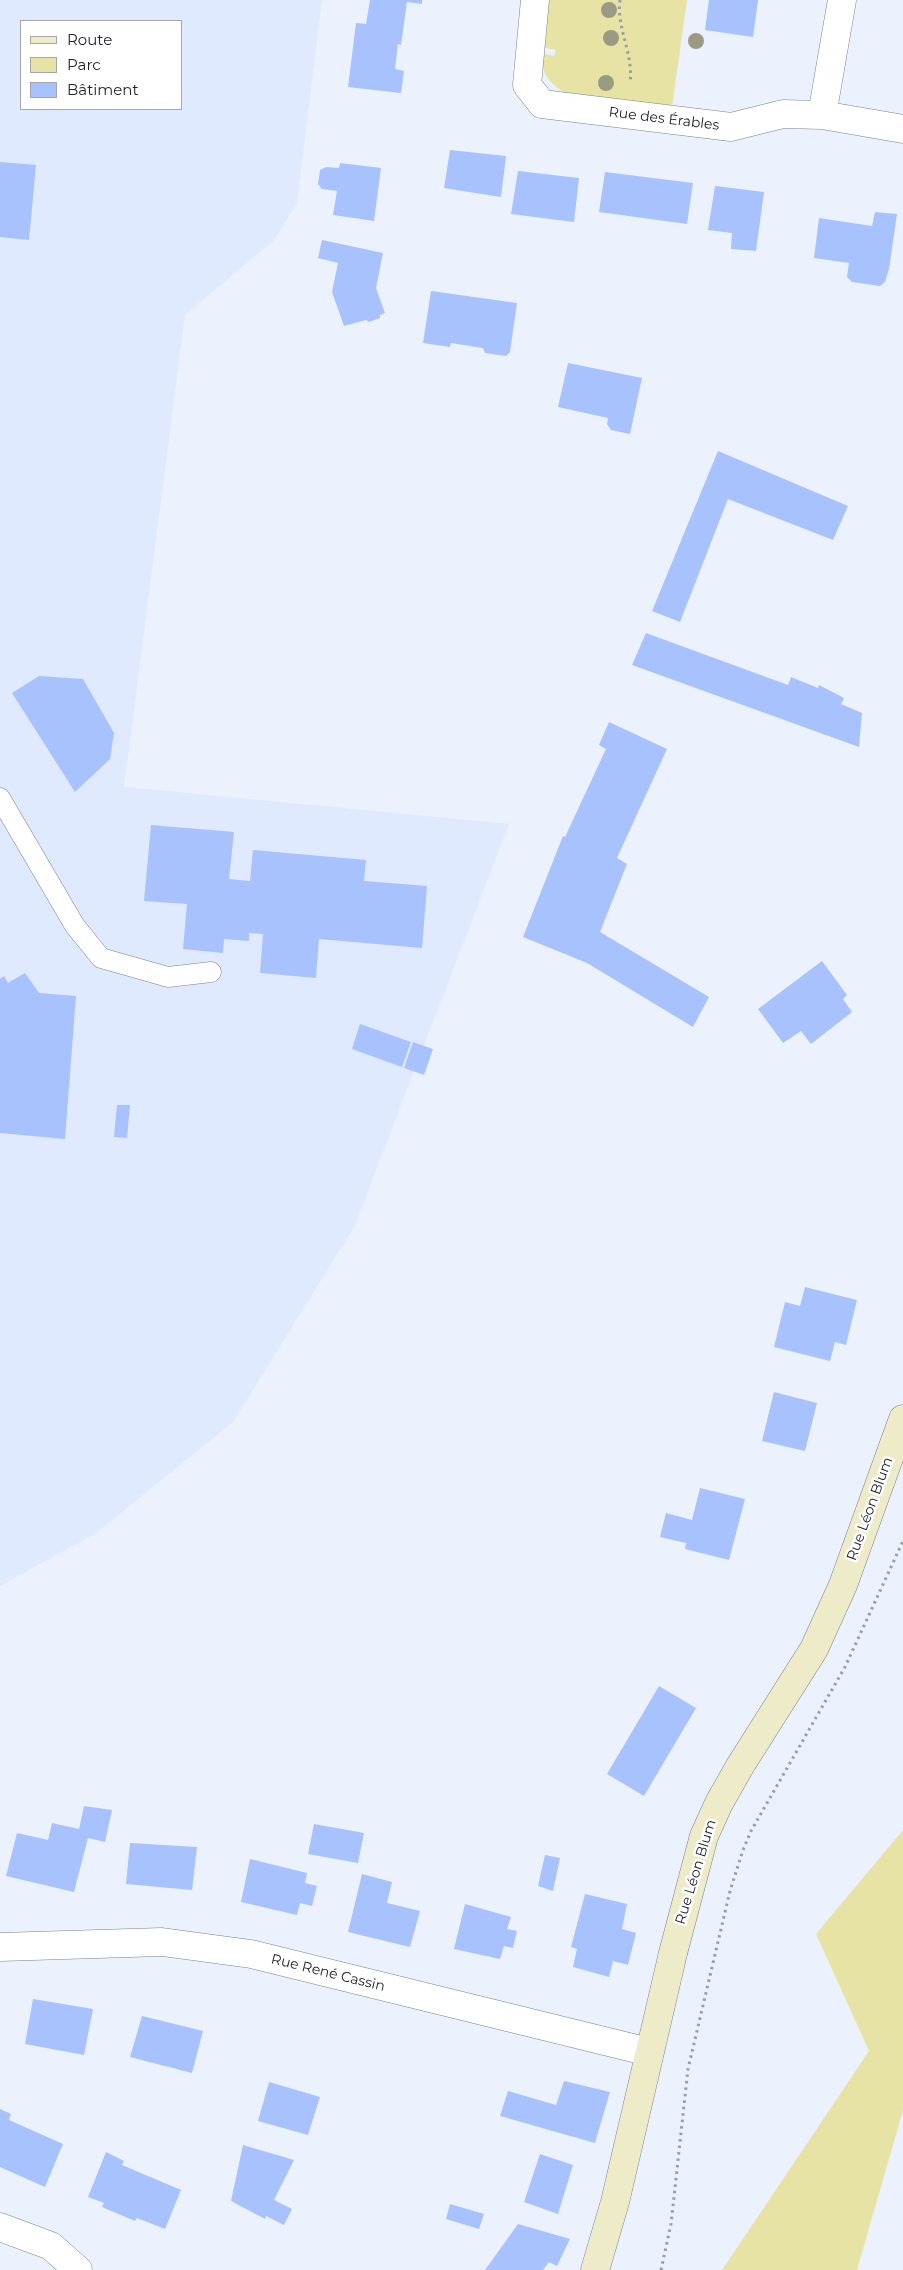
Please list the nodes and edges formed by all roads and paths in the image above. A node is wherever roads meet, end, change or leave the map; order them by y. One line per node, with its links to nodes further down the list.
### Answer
1 (535, 0): 5 (street, Rue des Érables)
2 (620, 0): 5 (path)
3 (842, 0): 4 (street)
4 (822, 115): 5 (street, Rue des Érables); 6 (street, Rue des Érables)
5 (626, 116)
6 (903, 129)
7 (0, 798): 8 (lane)
8 (211, 972)
9 (903, 1419): 12 (street, Rue Léon Blum)
10 (903, 1542): 16 (path)
11 (0, 1947): 12 (street, Rue René Cassin)
12 (649, 2052): 15 (street, Rue Léon Blum)
13 (0, 2228): 14 (street)
14 (78, 2270)
15 (595, 2270)
16 (661, 2270)

